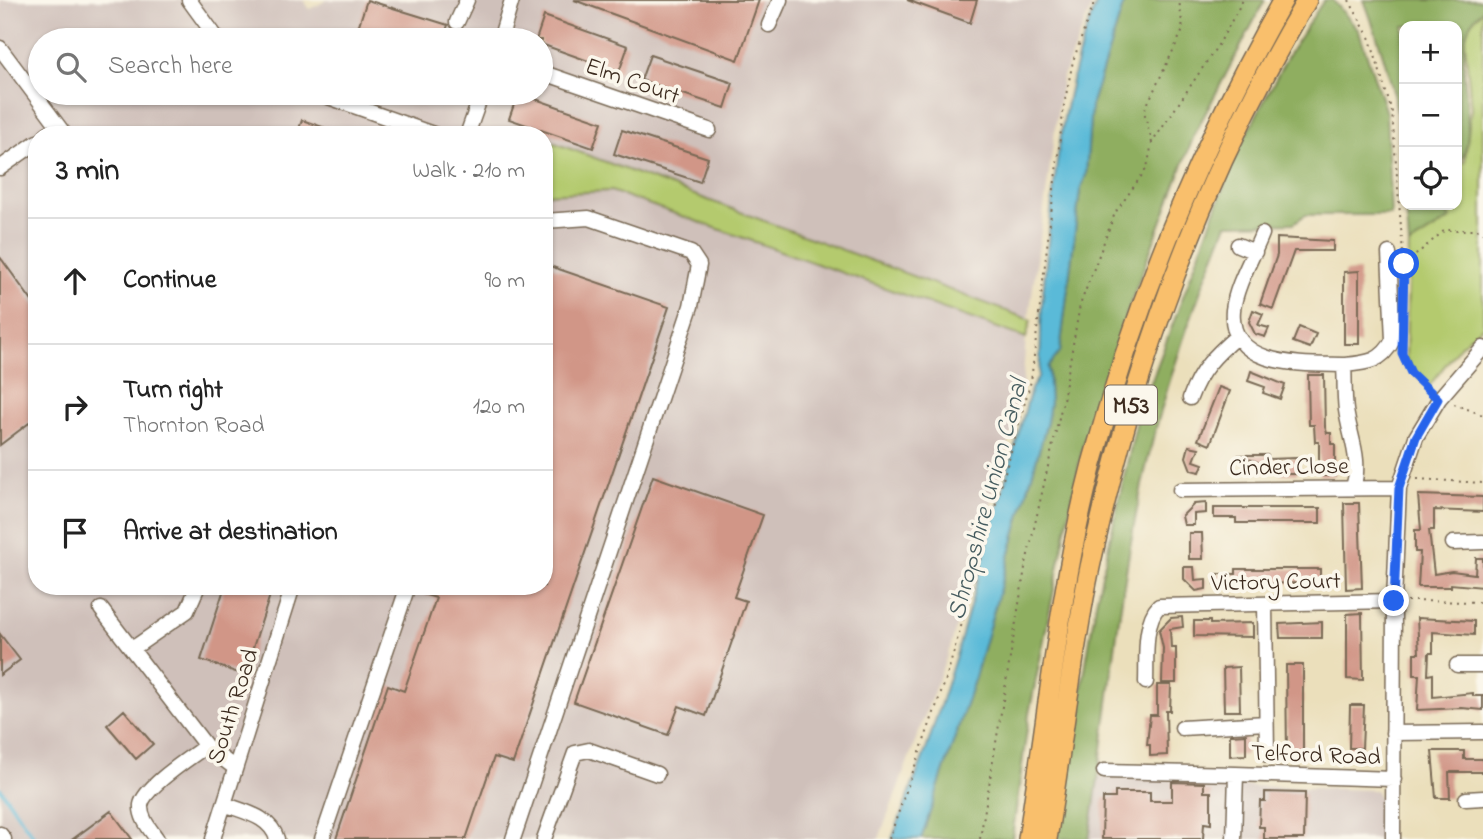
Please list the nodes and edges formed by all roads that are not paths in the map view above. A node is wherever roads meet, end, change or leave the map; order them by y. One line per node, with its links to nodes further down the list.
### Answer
1 (189, 0): 9 (street)
2 (467, 0): 7 (street)
3 (512, 0): 10 (street)
4 (780, 0): 8 (street)
5 (1283, 0): 69 (highway, M53)
6 (1307, 0): 70 (highway, M53)
7 (457, 22)
8 (769, 25)
9 (209, 28)
10 (504, 28)
11 (0, 48): 13 (street)
12 (553, 76): 20 (street, Elm Court)
13 (28, 90)
14 (38, 105): 17 (street)
15 (351, 105): 18 (street)
16 (478, 105): 19 (street)
17 (52, 126)
18 (410, 126)
19 (470, 126)
20 (709, 131)
21 (28, 148): 22 (street)
22 (0, 168)
23 (553, 220): 67 (street)
24 (1262, 234): 26 (street)
25 (1238, 245): 26 (street)
26 (1255, 252): 28 (street)
27 (1389, 253): 30 (street)
28 (1237, 336): 30 (street); 31 (street)
29 (1483, 348): 32 (street)
30 (1344, 365): 33 (street)
31 (1191, 398)
32 (1401, 483): 33 (street, Cinder Close); 40 (street)
33 (1353, 488): 34 (street, Cinder Close)
34 (1180, 490)
35 (1483, 542): 36 (street)
36 (1454, 543)
37 (194, 595): 43 (street)
38 (290, 595): 53 (street, South Road)
39 (405, 595): 66 (street)
40 (1394, 601): 41 (street, Victory Court); 50 (street)
41 (1265, 604): 46 (street, Victory Court); 47 (street)
42 (101, 609): 43 (street)
43 (132, 649): 51 (street)
44 (1483, 664): 45 (street)
45 (1457, 665)
46 (1146, 682)
47 (1266, 723): 48 (street); 52 (street)
48 (1182, 728)
49 (1483, 732): 50 (street)
50 (1393, 733): 57 (street)
51 (206, 746): 53 (street); 63 (street)
52 (1267, 755)
53 (235, 768): 60 (street, South Road)
54 (1104, 771): 56 (street, Telford Road)
55 (657, 774): 68 (street)
56 (1236, 774): 57 (street, Telford Road); 71 (street, Telford Road)
57 (1394, 779): 72 (street)
58 (1466, 799): 59 (street)
59 (1483, 799)
60 (224, 804): 64 (street, South Road); 65 (street)
61 (0, 834): 62 (street)
62 (4, 839)
63 (157, 839)
64 (213, 839)
65 (277, 839)
66 (322, 839)
67 (513, 839)
68 (544, 839)
69 (1028, 839)
70 (1047, 839)
71 (1234, 839)
72 (1393, 839)

